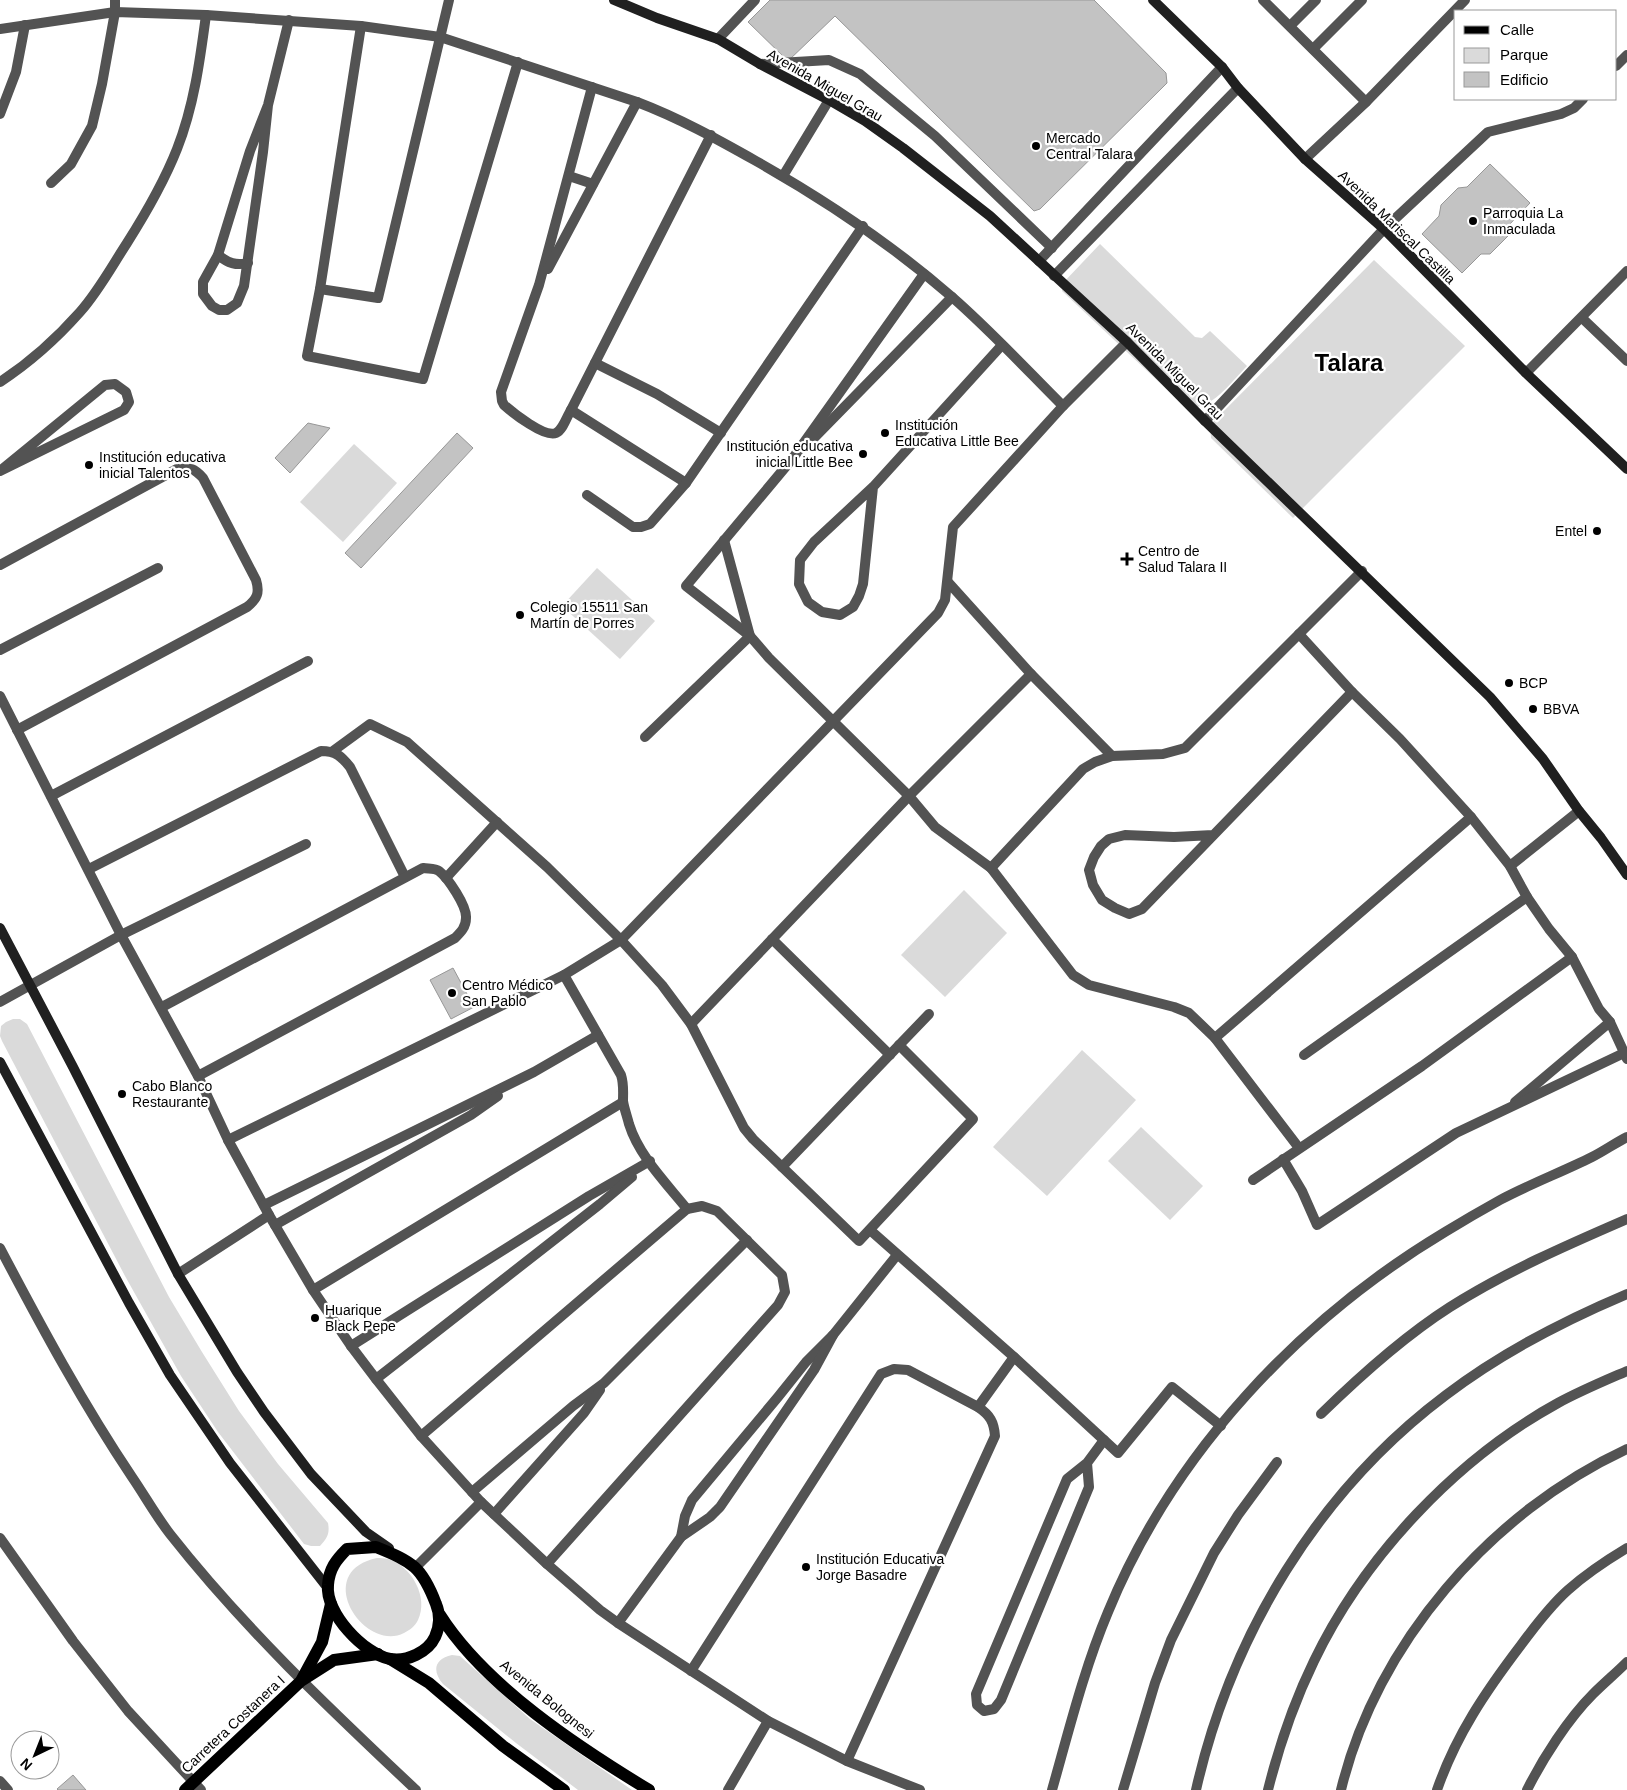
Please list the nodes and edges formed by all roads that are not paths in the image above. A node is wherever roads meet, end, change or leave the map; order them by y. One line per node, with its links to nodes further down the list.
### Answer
1 (115, 0): 12 (street)
2 (449, 0): 19 (street)
3 (614, 0): 20 (main road, Avenida Miguel Grau)
4 (754, 0): 20 (street)
5 (1153, 0): 26 (main road, Avenida Mariscal Castilla)
6 (1264, 0): 17 (street)
7 (1316, 0): 17 (street)
8 (1362, 0): 21 (street)
9 (1465, 0): 10 (street)
10 (1455, 10)
11 (1454, 11): 32 (street)
12 (115, 12): 13 (street); 15 (street); 39 (street)
13 (206, 15): 14 (street); 59 (street)
14 (288, 20): 16 (street); 33 (street)
15 (25, 25): 18 (street); 34 (street)
16 (361, 26): 19 (street); 51 (street)
17 (1290, 26): 21 (street)
18 (0, 29)
19 (440, 37): 23 (street); 51 (street)
20 (718, 39): 24 (main road, Avenida Miguel Grau)
21 (1313, 50): 32 (street)
22 (1627, 55): 25 (street)
23 (518, 62): 27 (street); 51 (street)
24 (760, 64): 29 (main road, Avenida Miguel Grau); 43 (street)
25 (1617, 65)
26 (1222, 67): 28 (main road, Avenida Mariscal Castilla); 43 (street)
27 (592, 87): 31 (street); 37 (street)
28 (1238, 88): 36 (main road, Avenida Mariscal Castilla); 49 (street)
29 (828, 100): 38 (street); 45 (main road, Avenida Miguel Grau)
30 (1582, 100): 42 (street)
31 (637, 102): 35 (street); 40 (street)
32 (1366, 102): 36 (street)
33 (268, 105): 44 (street); 46 (street)
34 (0, 114)
35 (711, 135): 38 (street); 57 (street)
36 (1305, 159): 42 (main road, Avenida Mariscal Castilla)
37 (569, 176): 40 (street); 50 (street)
38 (784, 176): 41 (street)
39 (52, 183)
40 (593, 184): 50 (street)
41 (863, 226): 48 (street); 63 (street)
42 (1384, 230): 58 (main road, Avenida Mariscal Castilla); 62 (street)
43 (1052, 248): 45 (street)
44 (218, 255): 46 (street); 46 (street)
45 (1039, 262): 49 (main road, Avenida Miguel Grau)
46 (248, 263)
47 (1627, 271): 53 (street)
48 (924, 274): 52 (street); 64 (street)
49 (1054, 276): 54 (main road, Avenida Miguel Grau)
50 (539, 285): 61 (street)
51 (320, 289)
52 (952, 297): 55 (street); 64 (street)
53 (1582, 318): 56 (street); 58 (street)
54 (1127, 342): 60 (street); 62 (main road, Avenida Miguel Grau)
55 (1002, 344): 60 (street); 68 (street)
56 (1627, 361)
57 (595, 363): 61 (street); 63 (street)
58 (1526, 373): 65 (main road, Avenida Mariscal Castilla)
59 (0, 382)
60 (1063, 406): 74 (street)
61 (571, 410): 67 (street)
62 (1205, 421): 73 (main road, Avenida Miguel Grau)
63 (721, 433): 67 (street)
64 (793, 458): 70 (street)
65 (1627, 469)
66 (0, 471): 66 (street)
67 (686, 483): 69 (street)
68 (873, 487): 68 (street)
69 (588, 495)
70 (724, 540): 76 (street); 76 (street)
71 (0, 565): 83 (street)
72 (158, 568): 77 (street)
73 (1362, 571): 75 (street); 89 (main road, Avenida Miguel Grau)
74 (948, 582): 79 (street); 82 (street)
75 (1299, 634): 80 (street); 86 (street)
76 (750, 636): 82 (street); 84 (street)
77 (0, 650)
78 (308, 661): 87 (street)
79 (1031, 674): 86 (street); 88 (street)
80 (1352, 692): 90 (street); 92 (street)
81 (0, 696): 83 (street)
82 (832, 722): 88 (street); 104 (street)
83 (17, 730): 87 (street)
84 (645, 737)
85 (333, 751): 91 (street); 96 (street); 98 (street)
86 (1112, 756): 95 (street)
87 (51, 796): 96 (street)
88 (909, 796): 95 (street); 103 (street)
89 (1579, 811): 94 (street); 97 (main road, Avenida Miguel Grau)
90 (1471, 817): 94 (street); 114 (street)
91 (497, 822): 99 (street); 104 (street)
92 (1213, 835): 92 (street)
93 (306, 844): 102 (street)
94 (1510, 866): 100 (street)
95 (991, 868): 114 (street)
96 (89, 869): 102 (street)
97 (1627, 875)
98 (405, 876): 99 (street); 109 (street)
99 (446, 878): 121 (street)
100 (1527, 897): 105 (street); 117 (street)
101 (0, 928): 107 (main road)
102 (121, 935): 107 (street); 109 (street)
103 (772, 938): 112 (street); 116 (street)
104 (621, 940): 106 (street); 112 (street)
105 (1572, 957): 111 (street); 126 (street)
106 (564, 975): 113 (street); 125 (street)
107 (30, 985): 108 (street); 140 (main road)
108 (0, 1002)
109 (162, 1007): 121 (street)
110 (929, 1014): 115 (street)
111 (1610, 1022): 118 (street); 123 (street)
112 (691, 1024): 129 (street)
113 (598, 1035): 120 (street); 122 (street)
114 (1215, 1038): 126 (street)
115 (899, 1044): 116 (street); 136 (street)
116 (890, 1055): 129 (street)
117 (1304, 1055)
118 (1625, 1056): 123 (street)
119 (0, 1062): 166 (main road)
120 (534, 1072): 131 (street); 135 (street)
121 (198, 1076): 125 (street)
122 (623, 1102): 128 (street); 141 (street)
123 (1505, 1110): 127 (street)
124 (1627, 1136): 151 (street)
125 (228, 1140): 131 (street)
126 (1299, 1148): 127 (street)
127 (1283, 1159): 130 (street)
128 (650, 1161): 132 (street); 144 (street); 147 (street)
129 (782, 1167): 136 (street)
130 (1253, 1180)
131 (264, 1205): 133 (street)
132 (688, 1209): 137 (street); 152 (street)
133 (269, 1215): 135 (street); 140 (street)
134 (1627, 1219): 150 (street)
135 (275, 1225): 141 (street)
136 (870, 1230): 139 (street)
137 (747, 1240): 148 (street); 164 (street)
138 (0, 1248): 173 (street)
139 (897, 1254): 143 (street); 145 (street)
140 (178, 1274): 163 (main road)
141 (313, 1290): 144 (street)
142 (1627, 1294): 186 (street)
143 (833, 1335): 160 (street); 160 (street)
144 (351, 1346): 147 (street)
145 (1014, 1357): 149 (street); 153 (street)
146 (1627, 1372): 187 (street)
147 (376, 1379): 152 (street)
148 (604, 1383): 157 (street); 159 (street)
149 (978, 1407): 172 (street); 175 (street)
150 (1321, 1414)
151 (1221, 1426): 153 (street); 184 (street)
152 (422, 1436): 157 (street)
153 (1104, 1440): 156 (street)
154 (1627, 1449): 188 (street)
155 (1277, 1462): 185 (street)
156 (1087, 1463): 156 (street)
157 (472, 1492): 158 (street)
158 (481, 1502): 159 (street); 165 (street)
159 (494, 1514): 164 (street)
160 (681, 1537): 169 (street)
161 (0, 1538): 177 (street)
162 (1627, 1548): 189 (street)
163 (402, 1557): 165 (main road); 166 (main road)
164 (547, 1564): 169 (street)
165 (416, 1567): 168 (main road)
166 (328, 1587): 167 (main road)
167 (331, 1604): 170 (main road); 173 (main road, Carretera Costanera I)
168 (440, 1615): 170 (main road); 181 (main road, Avenida Bolognesi)
169 (618, 1623): 172 (street)
170 (385, 1656): 173 (main road, Carretera Costanera I); 180 (main road)
171 (1627, 1662): 190 (street)
172 (691, 1670): 174 (street)
173 (301, 1681): 177 (main road, Carretera Costanera I); 179 (street)
174 (768, 1721): 175 (street); 182 (street)
175 (847, 1761): 183 (street)
176 (0, 1781): 178 (street)
177 (193, 1787)
178 (8, 1790)
179 (416, 1790)
180 (564, 1790)
181 (649, 1790)
182 (728, 1790)
183 (920, 1790)
184 (1052, 1790)
185 (1123, 1790)
186 (1196, 1790)
187 (1268, 1790)
188 (1340, 1790)
189 (1437, 1790)
190 (1527, 1790)

